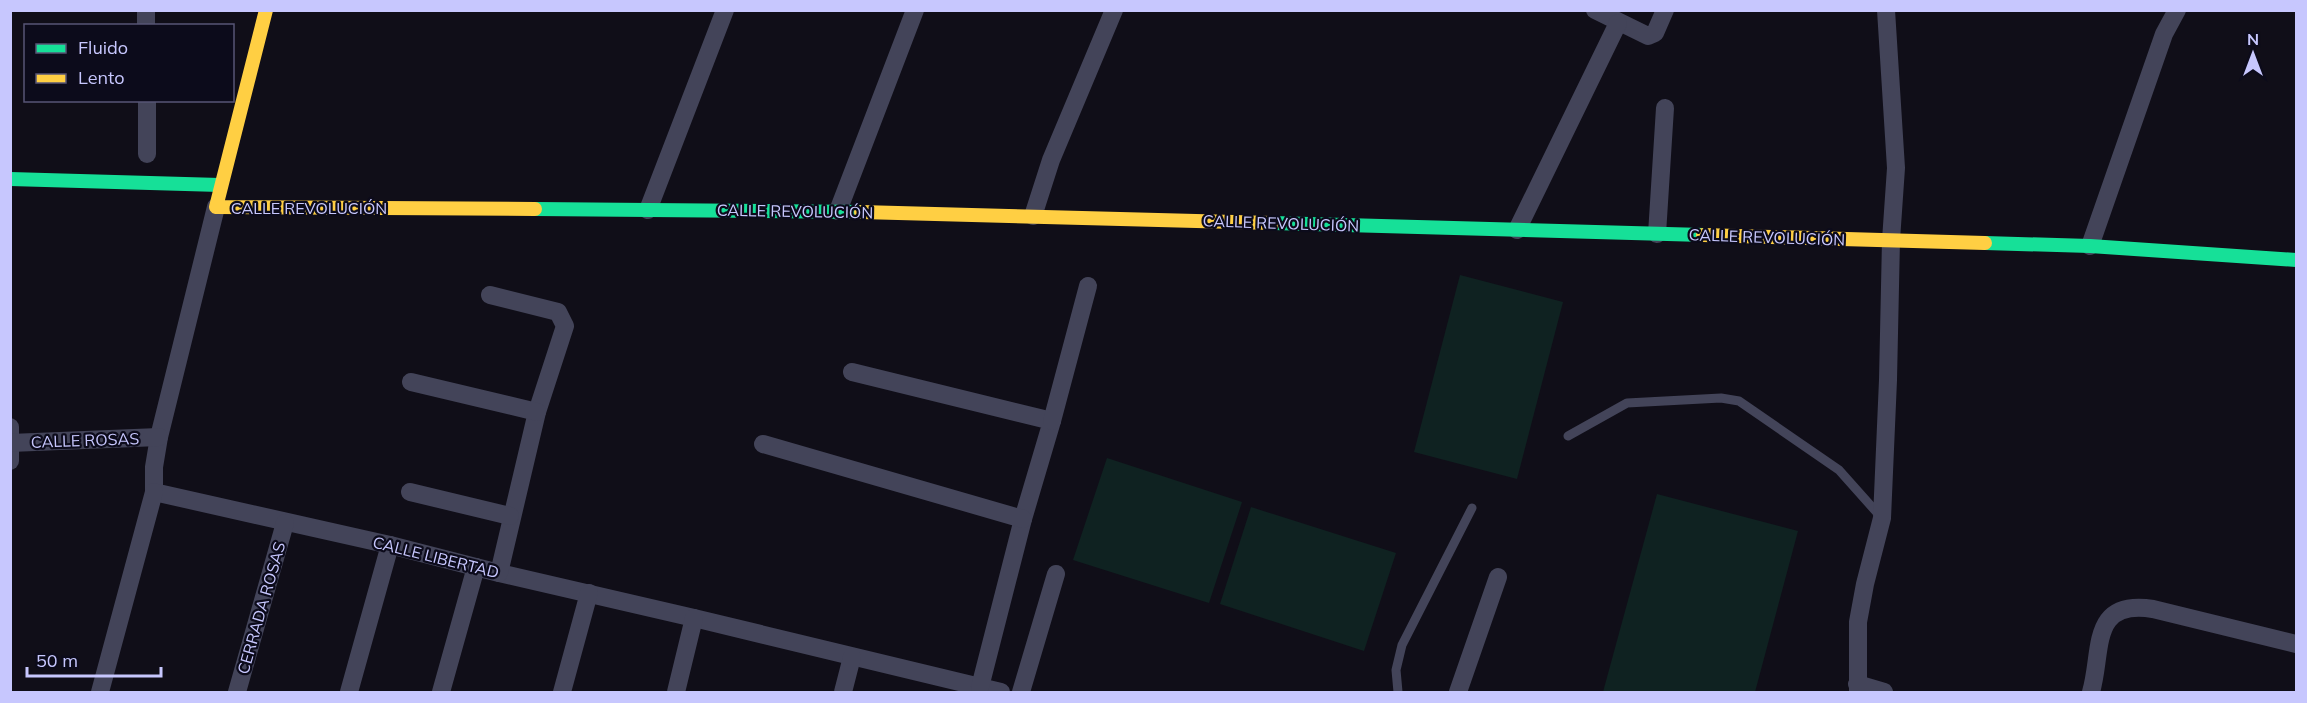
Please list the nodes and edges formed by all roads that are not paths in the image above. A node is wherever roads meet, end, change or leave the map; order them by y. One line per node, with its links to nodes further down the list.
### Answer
1 (266, 10): 14 (street)
2 (725, 10): 16 (street)
3 (915, 10): 17 (street)
4 (1114, 10): 18 (street)
5 (1596, 10): 9 (street)
6 (1665, 10): 9 (street)
7 (1886, 10): 21 (street)
8 (2177, 10): 22 (street)
9 (1618, 23): 19 (street)
10 (147, 102): 12 (street)
11 (1665, 108): 20 (street)
12 (147, 154)
13 (10, 179): 14 (street)
14 (220, 186): 15 (street)
15 (216, 207): 16 (street, CALLE REVOLUCIÓN); 32 (street)
16 (648, 210): 17 (street, CALLE REVOLUCIÓN)
17 (838, 211): 18 (street, CALLE REVOLUCIÓN)
18 (1033, 216): 19 (street, CALLE REVOLUCIÓN)
19 (1517, 230): 20 (street, CALLE REVOLUCIÓN)
20 (1657, 234): 21 (street, CALLE REVOLUCIÓN)
21 (1891, 240): 22 (street, CALLE REVOLUCIÓN); 40 (street)
22 (2090, 246): 23 (street, CALLE REVOLUCIÓN)
23 (2296, 260)
24 (1088, 286): 29 (street)
25 (490, 295): 28 (street)
26 (852, 372): 29 (street)
27 (411, 382): 28 (street)
28 (537, 412): 39 (street)
29 (1052, 421): 41 (street)
30 (10, 427): 33 (street)
31 (1568, 436): 40 (lane)
32 (159, 437): 33 (street, CALLE ROSAS); 36 (street)
33 (11, 443): 35 (street)
34 (763, 444): 41 (street)
35 (10, 461)
36 (154, 492): 42 (street, CALLE LIBERTAD); 54 (street)
37 (410, 492): 39 (street)
38 (1472, 508): 63 (lane)
39 (510, 516): 45 (street)
40 (1882, 518): 53 (street)
41 (1023, 519): 52 (street)
42 (285, 523): 43 (street, CALLE LIBERTAD); 55 (street, CERRADA ROSAS)
43 (390, 545): 44 (street, CALLE LIBERTAD); 56 (street)
44 (476, 567): 45 (street, CALLE LIBERTAD); 57 (street)
45 (499, 573): 48 (street, CALLE LIBERTAD)
46 (1056, 574): 62 (street)
47 (1498, 577): 64 (street)
48 (589, 593): 49 (street, CALLE LIBERTAD); 58 (street)
49 (694, 618): 51 (street, CALLE LIBERTAD); 59 (street)
50 (2296, 644): 66 (street)
51 (852, 657): 52 (street, CALLE LIBERTAD); 60 (street)
52 (980, 687): 61 (street, CALLE LIBERTAD)
53 (1857, 688): 65 (street)
54 (100, 693)
55 (237, 693)
56 (349, 693)
57 (441, 693)
58 (562, 693)
59 (676, 693)
60 (843, 693)
61 (1002, 693)
62 (1021, 693)
63 (1398, 693)
64 (1458, 693)
65 (1884, 693)
66 (2091, 693)

